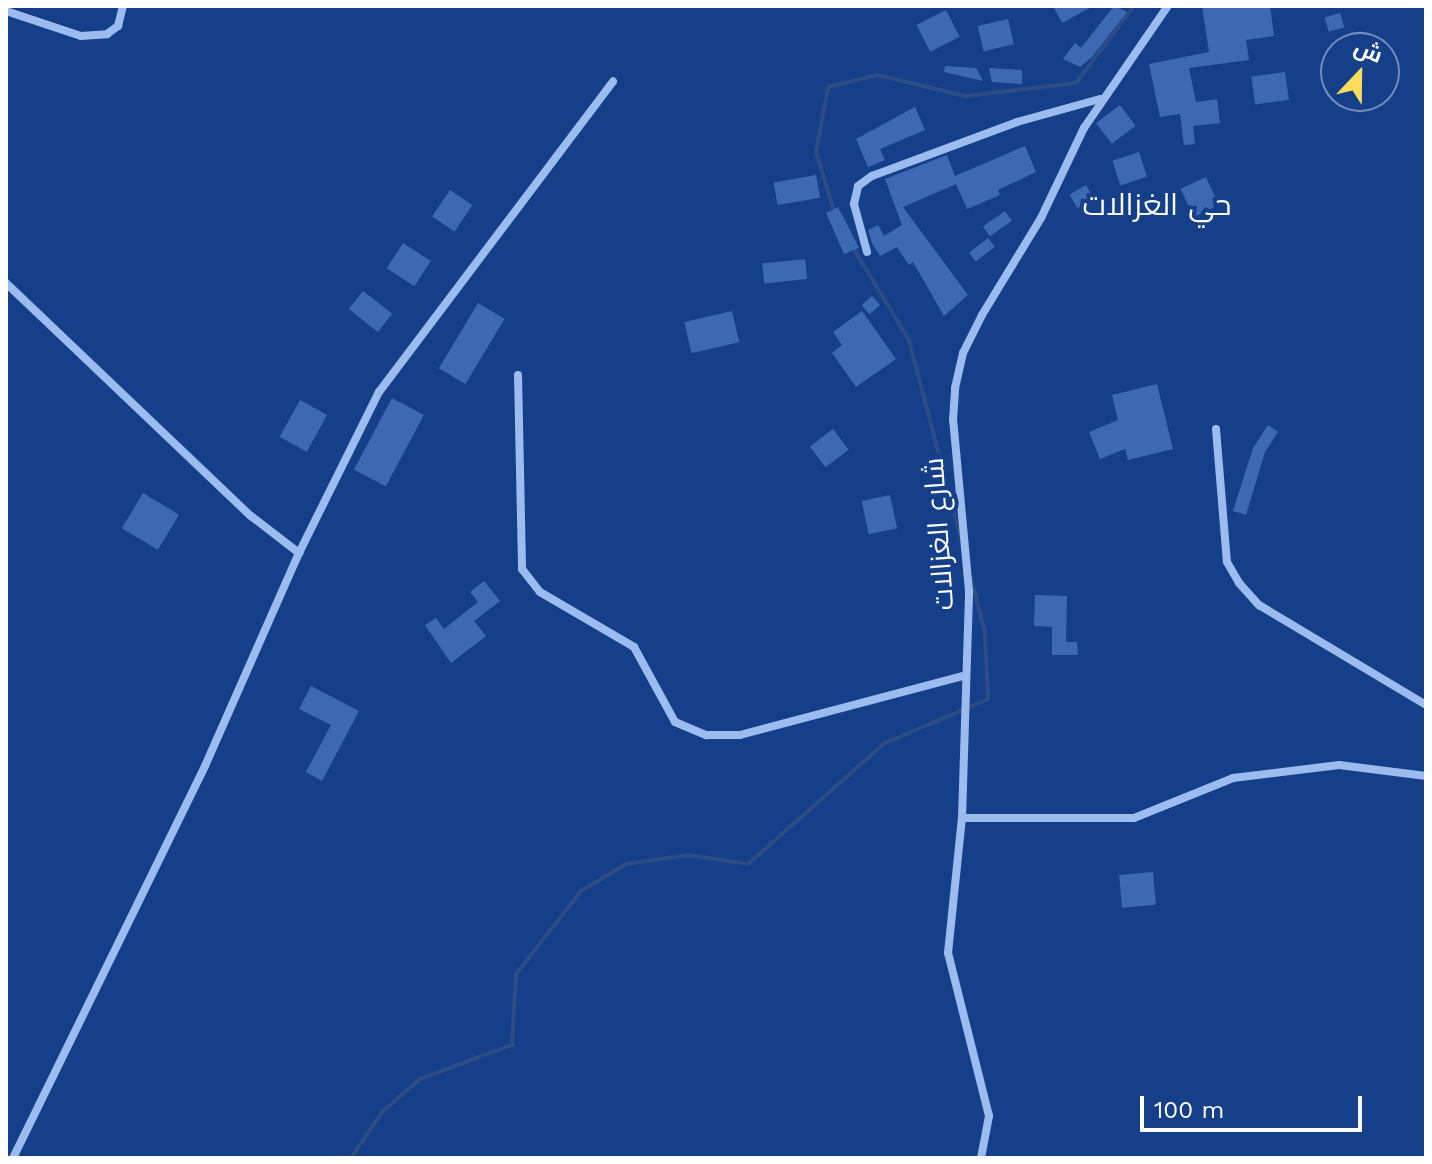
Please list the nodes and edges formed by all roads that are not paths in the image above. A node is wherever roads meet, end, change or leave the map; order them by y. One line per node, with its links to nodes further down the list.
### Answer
1 (123, 6): 3 (street)
2 (1168, 6): 5 (street, شارع الغزالات)
3 (6, 11)
4 (613, 81): 10 (street)
5 (1101, 99): 6 (street); 11 (street, شارع الغزالات)
6 (867, 252)
7 (6, 283): 10 (street)
8 (518, 375): 11 (street)
9 (1216, 429): 12 (street)
10 (299, 553): 15 (street)
11 (964, 676): 14 (street, شارع الغزالات)
12 (1426, 705)
13 (1426, 776): 14 (street)
14 (962, 818): 16 (street, شارع الغزالات)
15 (11, 1154)
16 (981, 1158)

